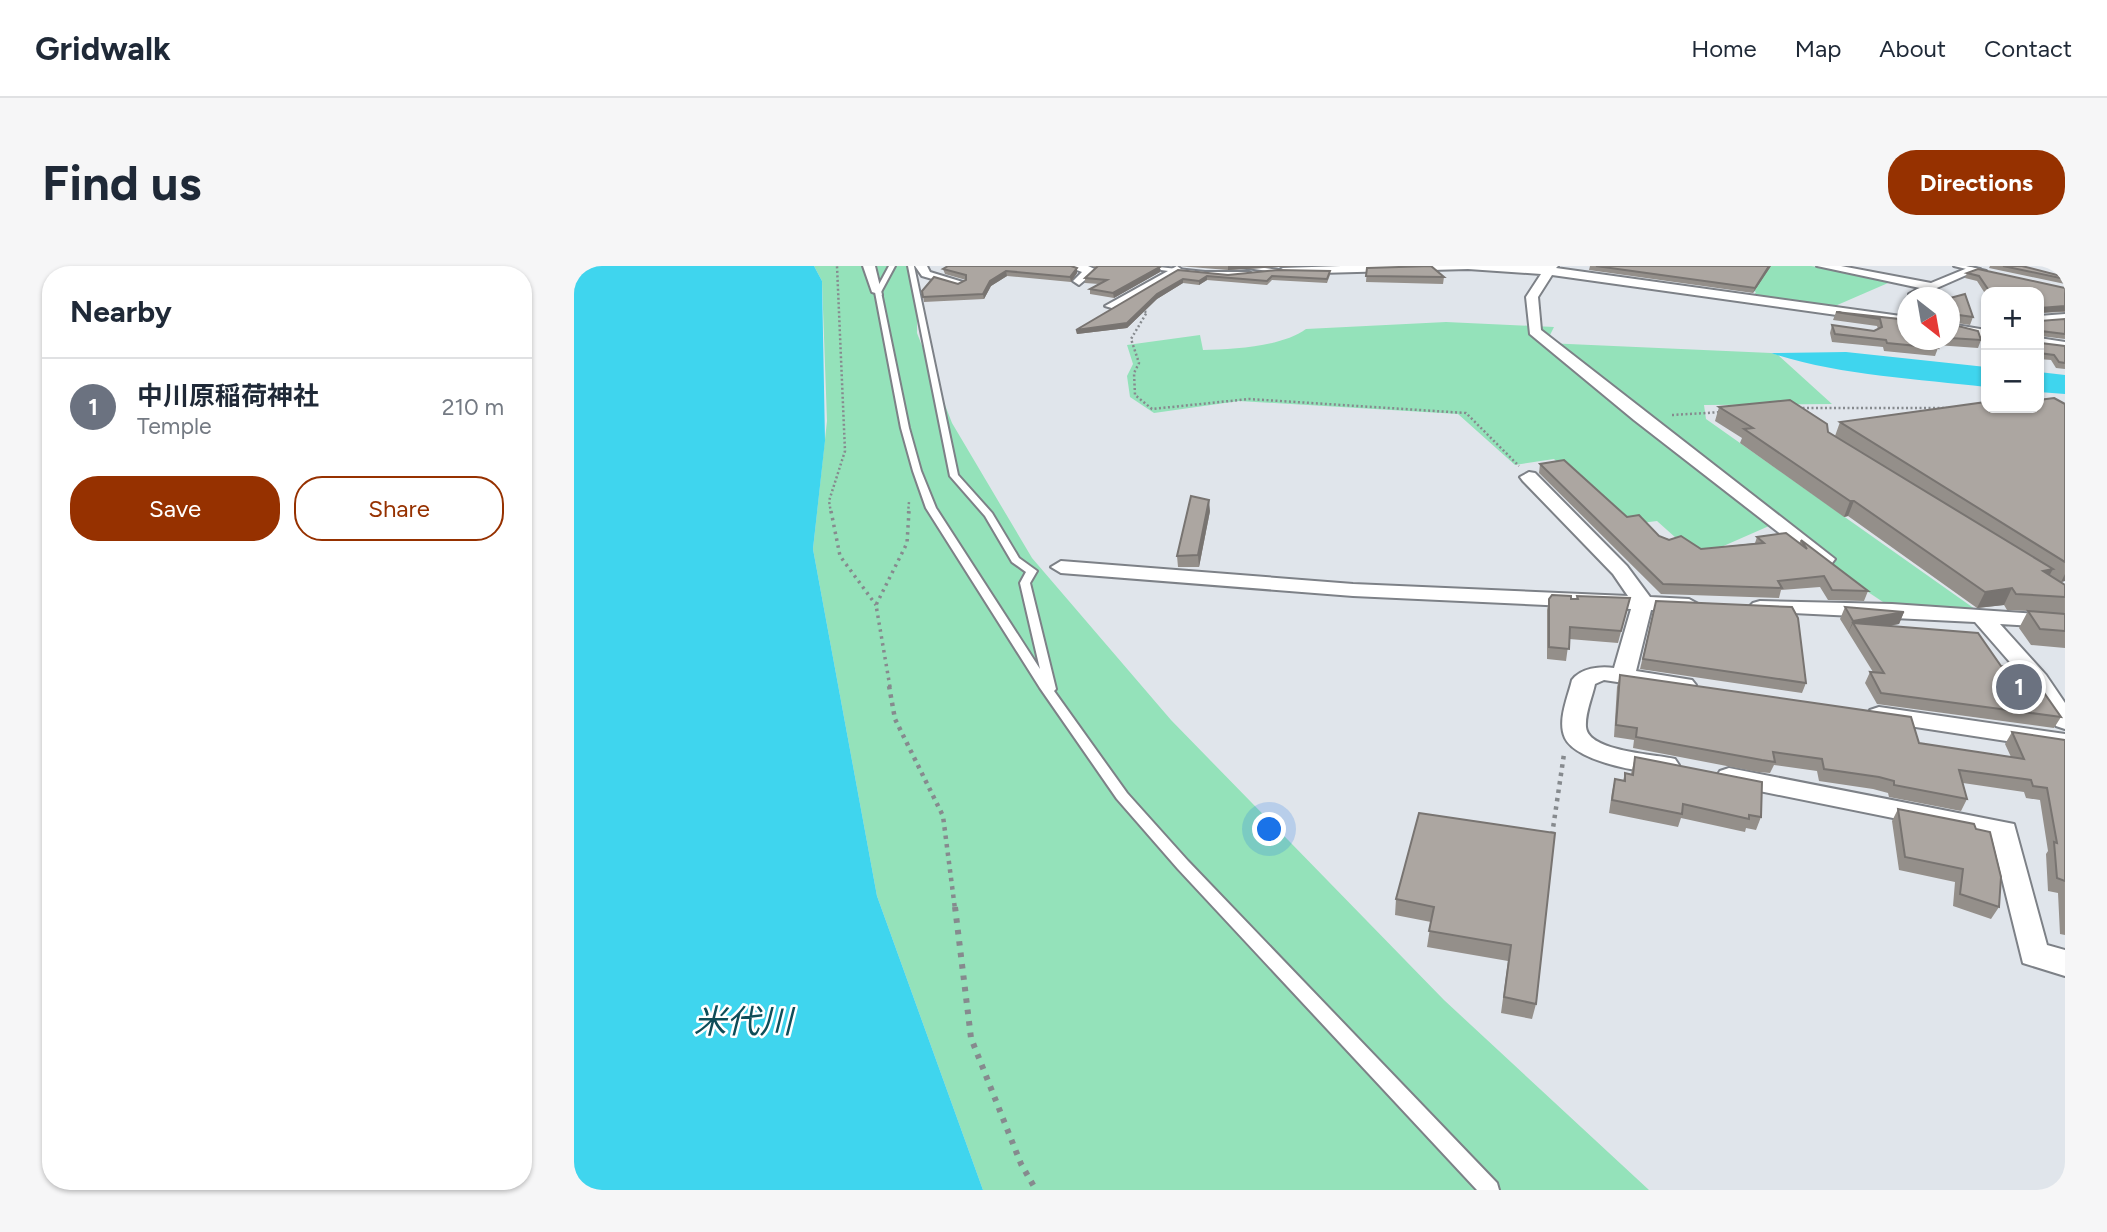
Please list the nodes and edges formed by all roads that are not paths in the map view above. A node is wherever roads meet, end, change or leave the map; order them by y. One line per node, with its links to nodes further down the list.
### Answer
1 (869, 266): 19 (street)
2 (892, 266): 19 (lane)
3 (911, 266): 48 (lane)
4 (921, 266): 17 (street)
5 (1072, 266): 15 (street)
6 (1148, 266): 11 (street)
7 (1236, 266): 14 (lane)
8 (1648, 266): 16 (street)
9 (1823, 266): 18 (street)
10 (1957, 266): 13 (lane)
11 (1166, 268): 14 (lane); 22 (street)
12 (1551, 268): 14 (street); 16 (street); 38 (street)
13 (1981, 270): 18 (street)
14 (1283, 271)
15 (1079, 281)
16 (1629, 281): 23 (street)
17 (960, 283)
18 (1930, 286)
19 (878, 292): 48 (lane)
20 (1897, 303): 25 (street)
21 (2046, 304): 24 (street)
22 (1111, 306)
23 (1823, 308): 25 (street); 29 (street)
24 (2065, 311)
25 (1885, 317): 27 (street)
26 (2065, 317): 28 (street)
27 (1897, 319)
28 (2044, 319)
29 (1824, 324)
30 (1960, 329): 31 (street)
31 (1981, 332)
32 (1886, 333): 33 (street)
33 (1897, 334)
34 (2044, 343): 35 (street)
35 (2065, 346)
36 (1529, 477): 40 (street)
37 (1061, 567): 40 (street)
38 (1837, 568)
39 (1870, 593): 43 (street)
40 (1643, 602): 41 (street); 46 (street)
41 (1708, 606)
42 (1734, 607): 43 (street)
43 (1892, 610): 44 (street)
44 (1981, 616): 45 (street); 50 (street)
45 (2065, 622)
46 (1623, 675): 47 (street); 52 (street)
47 (1713, 690)
48 (1052, 696): 53 (lane)
49 (1858, 712): 51 (street)
50 (2065, 721)
51 (2065, 742)
52 (2065, 963)
53 (1489, 1190)

